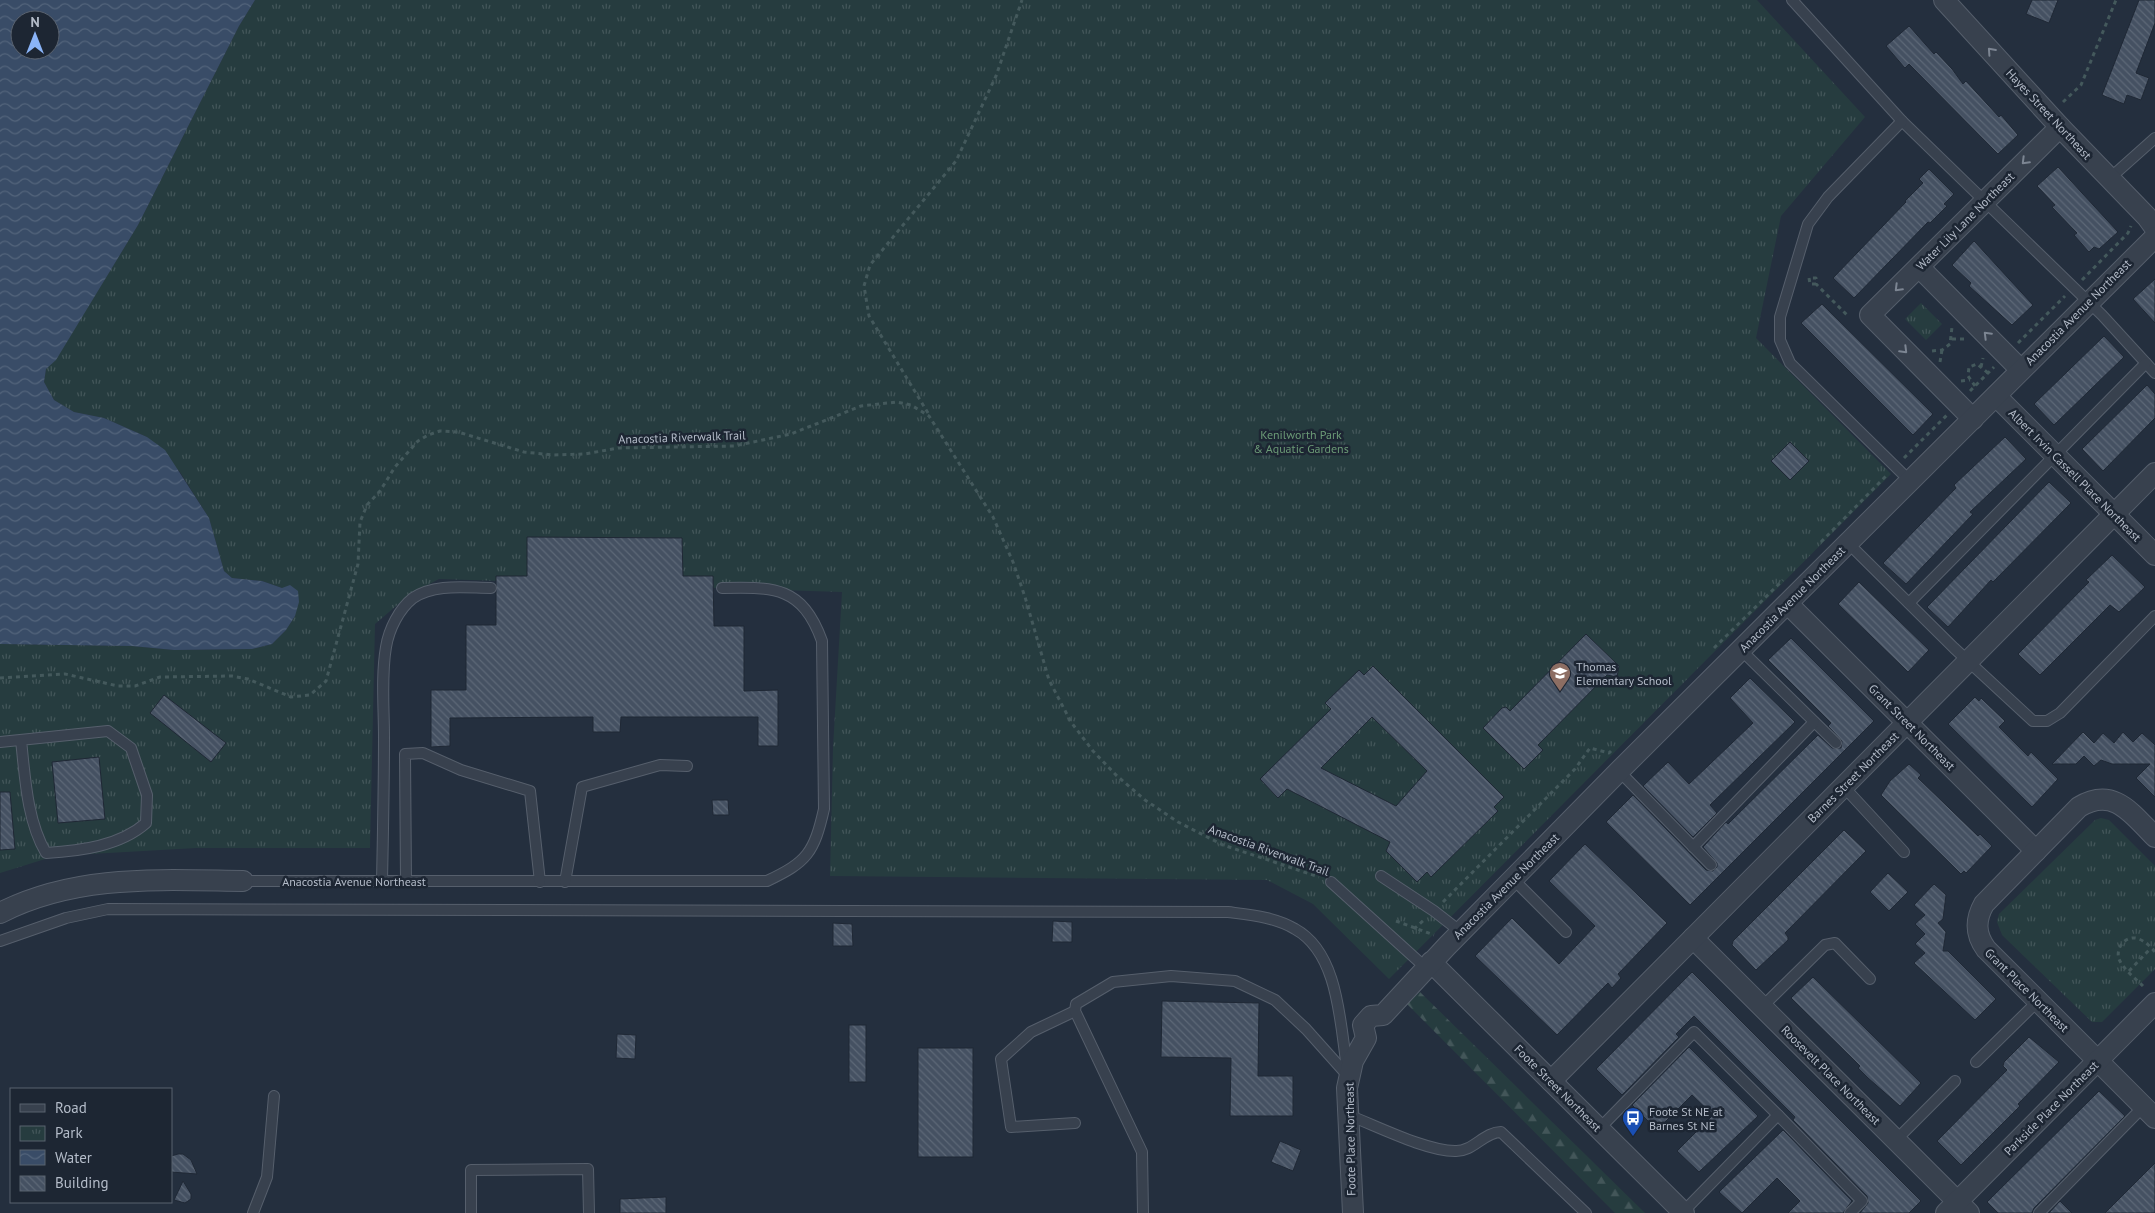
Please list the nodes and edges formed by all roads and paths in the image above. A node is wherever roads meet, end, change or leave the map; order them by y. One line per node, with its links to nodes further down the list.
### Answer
1 (1022, 0): 32 (path)
2 (1792, 0): 6 (lane)
3 (1944, 0): 7 (street, Hayes Street Northeast, one-way to 3)
4 (2116, 0): 5 (path)
5 (2063, 102)
6 (1902, 121): 10 (lane); 38 (lane)
7 (2060, 127): 9 (street, Hayes Street Northeast); 10 (street, Water Lily Lane Northeast, one-way to 10)
8 (2155, 138): 9 (lane)
9 (2109, 179): 12 (street, Hayes Street Northeast)
10 (1985, 201): 14 (street, Water Lily Lane Northeast); 18 (lane)
11 (2131, 221): 15 (path)
12 (2155, 228)
13 (2155, 237): 18 (street, Anacostia Avenue Northeast)
14 (1919, 267): 25 (street, one-way to 14); 33 (street, Water Lily Lane Northeast, one-way to 33)
15 (2078, 283)
16 (1816, 284): 19 (path)
17 (2068, 294): 21 (path)
18 (2088, 303): 24 (lane); 25 (street, Anacostia Avenue Northeast)
19 (1850, 317)
20 (1950, 322): 22 (path)
21 (2017, 345)
22 (1925, 349)
23 (2000, 361): 26 (path)
24 (2146, 364): 27 (lane); 34 (lane)
25 (2021, 370): 30 (street, Anacostia Avenue Northeast)
26 (1988, 373): 28 (path); 28 (path)
27 (2155, 373)
28 (1975, 386): 29 (path)
29 (1969, 392)
30 (1996, 396): 33 (street, Anacostia Avenue Northeast); 34 (street, Albert Irvin Cassell Place Northeast)
31 (1947, 414): 35 (path)
32 (929, 416): 52 (path, Anacostia Riverwalk Trail); 74 (path, Anacostia Riverwalk Trail)
33 (1973, 419): 38 (street, Anacostia Avenue Northeast)
34 (2054, 454): 39 (street, Albert Irvin Cassell Place Northeast); 46 (lane)
35 (1900, 462)
36 (1890, 472): 41 (path)
37 (2155, 473): 39 (street, Barnes Street Northeast)
38 (1910, 481): 40 (street, Anacostia Avenue Northeast)
39 (2114, 514): 42 (street, Albert Irvin Cassell Place Northeast); 51 (street, Barnes Street Northeast)
40 (1848, 543): 46 (lane); 47 (street, Anacostia Avenue Northeast)
41 (1818, 545)
42 (2155, 555)
43 (1785, 577): 49 (path)
44 (491, 588): 70 (lane)
45 (722, 588): 73 (lane, Anacostia Avenue Northeast)
46 (1909, 603): 51 (lane)
47 (1788, 604): 50 (street, Anacostia Avenue Northeast); 54 (street, Grant Street Northeast)
48 (2155, 616): 51 (lane)
49 (1712, 650)
50 (1741, 650): 53 (lane); 60 (street, Anacostia Avenue Northeast)
51 (1968, 662): 54 (street, Barnes Street Northeast)
52 (0, 678)
53 (1814, 722): 57 (lane); 63 (lane)
54 (1908, 722): 61 (street, Barnes Street Northeast); 64 (street, Grant Street Northeast)
55 (21, 740): 55 (lane); 56 (lane)
56 (0, 742)
57 (1836, 743)
58 (1616, 746): 75 (path)
59 (687, 766): 73 (lane)
60 (1619, 771): 63 (lane); 68 (street, Anacostia Avenue Northeast)
61 (1844, 787): 65 (lane); 83 (street, Barnes Street Northeast)
62 (2155, 837): 64 (street, Grant Place Northeast)
63 (1693, 847): 66 (lane)
64 (2036, 851): 91 (street, Grant Place Northeast)
65 (1904, 852)
66 (1711, 866)
67 (1381, 876): 80 (lane)
68 (1513, 879): 80 (street, Anacostia Avenue Northeast); 81 (lane)
69 (243, 881): 70 (lane, Anacostia Avenue Northeast); 76 (street, Anacostia Avenue Northeast)
70 (382, 881): 71 (lane, Anacostia Avenue Northeast)
71 (406, 881): 72 (lane, Anacostia Avenue Northeast); 72 (lane)
72 (540, 882): 73 (lane, Anacostia Avenue Northeast)
73 (565, 882)
74 (1331, 882): 87 (lane)
75 (1441, 904)
76 (0, 913)
77 (1427, 917): 79 (path)
78 (1394, 920): 79 (path)
79 (1414, 930): 82 (path)
80 (1460, 932): 87 (street, Anacostia Avenue Northeast)
81 (1566, 932)
82 (1437, 936)
83 (1693, 938): 93 (street, Roosevelt Place Northeast); 98 (street, Barnes Street Northeast)
84 (0, 941): 97 (lane)
85 (2151, 948): 86 (path); 88 (path); 88 (path)
86 (2155, 952)
87 (1428, 965): 97 (street, Foote Place Northeast); 98 (street, Foote Street Northeast)
88 (2128, 971): 90 (path)
89 (1870, 979): 93 (lane)
90 (2143, 986)
91 (2038, 1001): 95 (street, Grant Place Northeast); 96 (lane)
92 (2155, 1002): 95 (street, Parkside Place Northeast)
93 (1762, 1007): 106 (street, Roosevelt Place Northeast)
94 (1075, 1011): 97 (lane); 104 (lane); 111 (lane)
95 (2098, 1061): 101 (street, Grant Place Northeast); 107 (street, Parkside Place Northeast)
96 (1976, 1062)
97 (1349, 1077): 102 (street, Foote Place Northeast)
98 (1551, 1082): 105 (street, Foote Street Northeast)
99 (1955, 1082): 106 (lane)
100 (274, 1096): 108 (lane)
101 (2149, 1112): 116 (lane)
102 (1348, 1114): 112 (street, Foote Place Northeast); 113 (lane)
103 (1778, 1115): 105 (lane); 114 (lane); 115 (lane)
104 (1075, 1123)
105 (1599, 1129): 114 (street, Foote Street Northeast)
106 (1896, 1140): 107 (street, Roosevelt Place Northeast)
107 (1958, 1209)
108 (253, 1213)
109 (471, 1213): 110 (lane)
110 (589, 1213)
111 (1143, 1213)
112 (1353, 1213)
113 (1586, 1213)
114 (1684, 1213)
115 (1850, 1213)
116 (2039, 1213)

